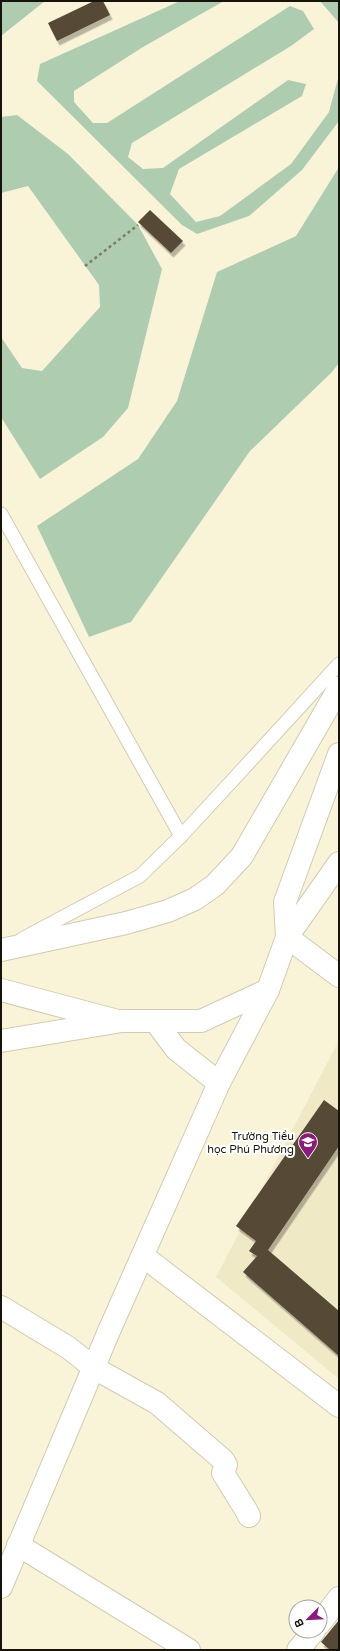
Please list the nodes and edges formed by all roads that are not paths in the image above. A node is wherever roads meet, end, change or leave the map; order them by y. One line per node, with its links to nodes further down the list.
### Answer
1 (1, 514): 5 (lane)
2 (339, 664): 5 (lane)
3 (339, 688): 8 (street)
4 (339, 754): 7 (street)
5 (181, 836): 8 (lane)
6 (339, 863): 7 (street)
7 (287, 937): 9 (street); 11 (street)
8 (2, 950)
9 (339, 976)
10 (1, 990): 12 (street)
11 (268, 990): 13 (street); 15 (street)
12 (122, 1021): 13 (street); 14 (street)
13 (155, 1021): 15 (street)
14 (1, 1041)
15 (219, 1083): 16 (street)
16 (143, 1256): 18 (street); 19 (street)
17 (1, 1307): 18 (street)
18 (94, 1368): 20 (street); 21 (street)
19 (339, 1406)
20 (248, 1516)
21 (18, 1545): 22 (street); 27 (street)
22 (1, 1587)
23 (339, 1598): 24 (street)
24 (328, 1612)
25 (308, 1639): 26 (street)
26 (300, 1649)
27 (189, 1650)

